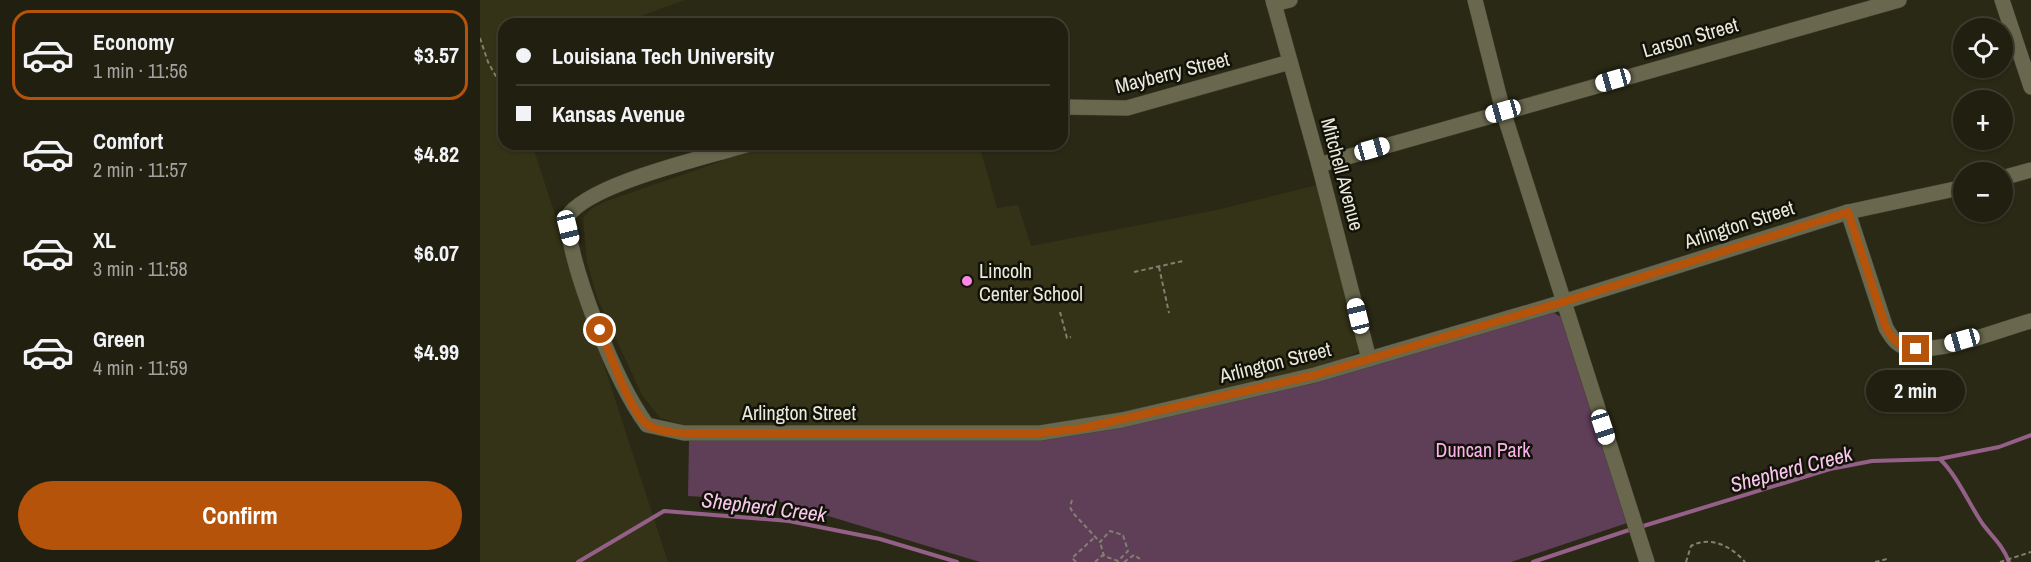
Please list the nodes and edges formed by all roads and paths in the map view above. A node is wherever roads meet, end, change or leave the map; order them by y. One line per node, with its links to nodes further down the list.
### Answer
1 (1290, 0): 5 (street)
2 (1475, 0): 11 (street)
3 (1899, 0): 11 (street, Larson Street)
4 (2002, 0): 9 (street)
5 (1273, 2): 7 (street, Mitchell Avenue)
6 (480, 38): 8 (path)
7 (1290, 62): 10 (street, Mayberry Street); 13 (street, Mitchell Avenue)
8 (498, 80)
9 (2031, 87)
10 (1068, 107)
11 (1503, 111): 13 (street, Larson Street); 21 (street)
12 (730, 150): 26 (street, Arlington Street)
13 (1319, 165): 26 (street, Mitchell Avenue)
14 (2031, 170): 15 (street)
15 (2013, 175)
16 (1953, 189): 17 (street, Arlington Street)
17 (1848, 212): 21 (street, Arlington Street); 24 (street)
18 (1183, 261): 19 (path)
19 (1159, 267): 20 (path); 23 (path)
20 (1134, 272)
21 (1563, 302): 26 (street, Arlington Street); 38 (street)
22 (1060, 312): 25 (path)
23 (1169, 313)
24 (2031, 321)
25 (1071, 338)
26 (1369, 359)
27 (1072, 500): 28 (path)
28 (1095, 537): 29 (path); 36 (path)
29 (1100, 542): 31 (path); 32 (path)
30 (2031, 552): 42 (path)
31 (1104, 554): 32 (path); 37 (path)
32 (1123, 556): 35 (path)
33 (1887, 558): 41 (path)
34 (1140, 559): 35 (path)
35 (1125, 561)
36 (1076, 562)
37 (1095, 562)
38 (1647, 562)
39 (1686, 562): 40 (path)
40 (1745, 562)
41 (1875, 562)
42 (2000, 562)

